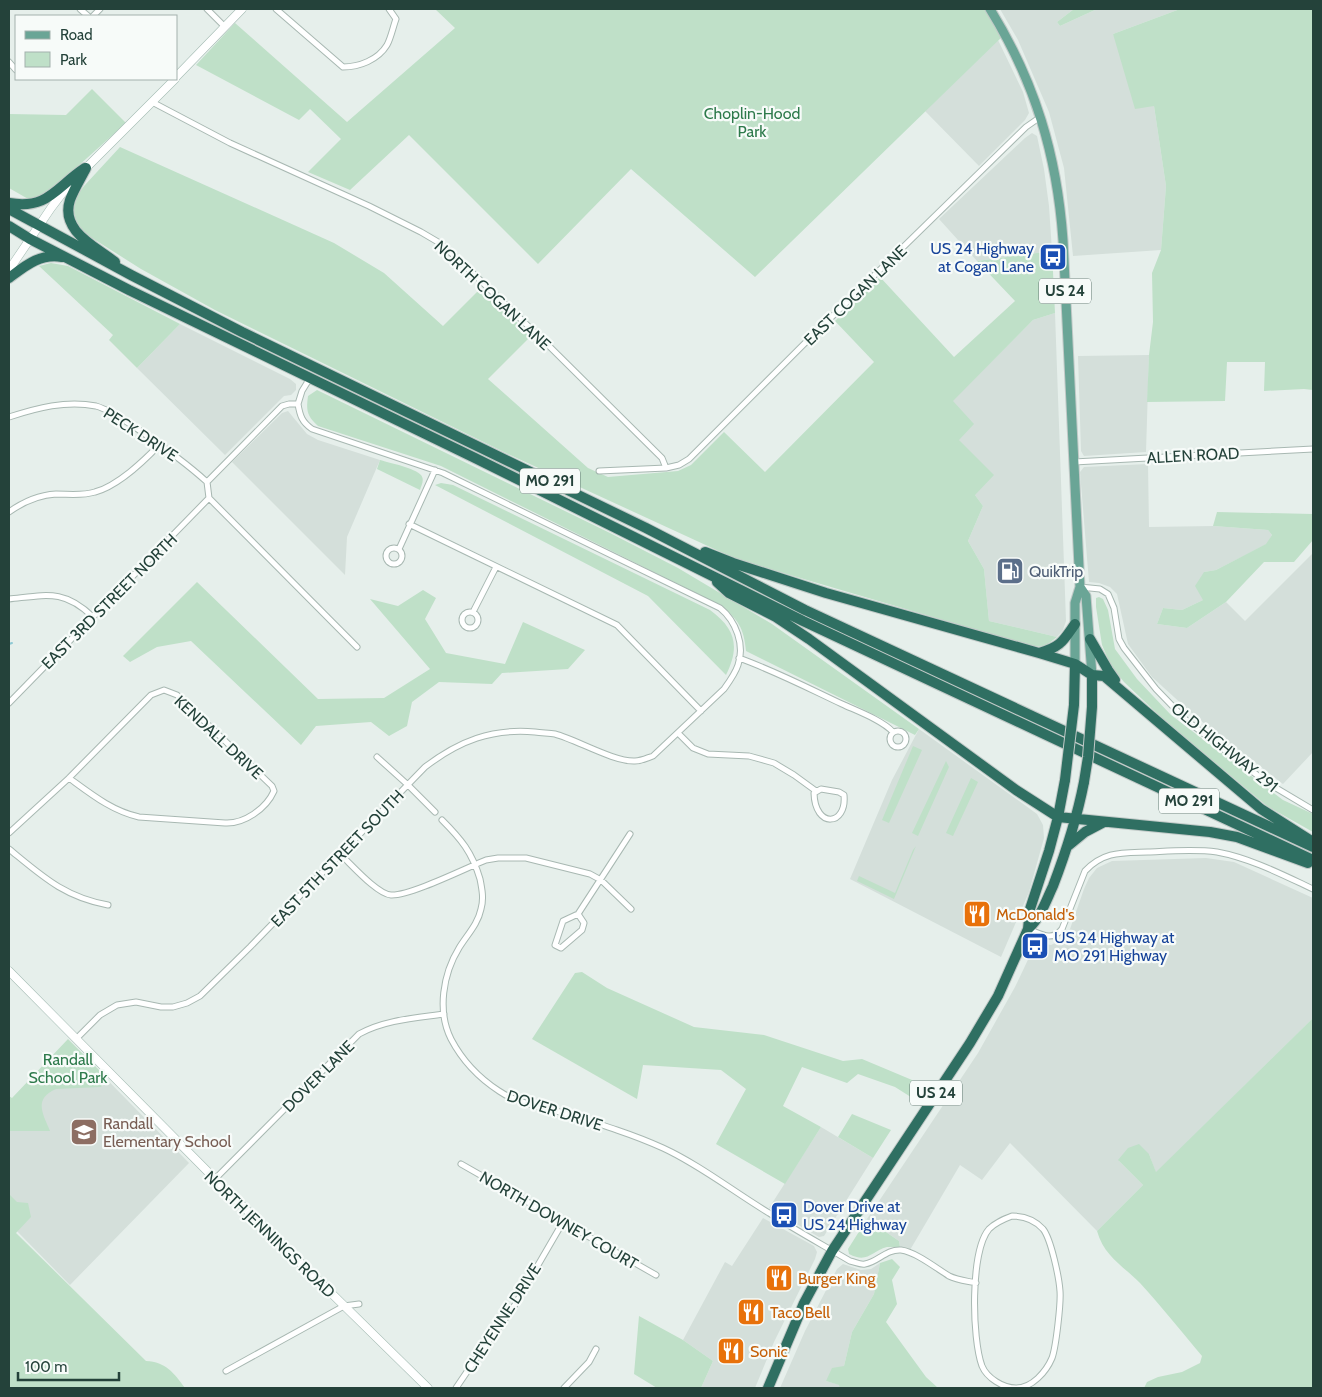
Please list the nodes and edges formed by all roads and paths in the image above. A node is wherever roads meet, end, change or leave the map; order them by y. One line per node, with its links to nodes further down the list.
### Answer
1 (207, 9): 6 (street)
2 (242, 9): 6 (street)
3 (276, 9): 4 (street)
4 (389, 9)
5 (990, 9): 10 (main road, US 24)
6 (225, 26): 7 (street)
7 (178, 75)
8 (173, 80): 9 (street)
9 (152, 102): 11 (street); 27 (street, NORTH COGAN LANE)
10 (1042, 118): 26 (main road, US 24); 27 (street, EAST COGAN LANE)
11 (86, 168): 12 (highway); 15 (street); 19 (highway)
12 (9, 203)
13 (9, 209): 15 (highway, MO 291)
14 (9, 226): 16 (highway, MO 291)
15 (38, 226): 16 (street); 19 (highway, MO 291)
16 (30, 239): 17 (highway, MO 291); 18 (street)
17 (75, 262): 20 (highway); 21 (highway, MO 291)
18 (9, 270)
19 (131, 276): 34 (highway, MO 291)
20 (9, 278)
21 (310, 377): 22 (street); 37 (highway, MO 291)
22 (298, 404): 28 (street); 30 (street)
23 (9, 417): 24 (street, PECK DRIVE)
24 (160, 444): 30 (street, PECK DRIVE); 32 (street)
25 (1313, 449): 26 (street, ALLEN ROAD)
26 (1073, 462): 38 (main road, US 24)
27 (666, 468): 29 (street, EAST COGAN LANE)
28 (435, 470): 33 (street); 46 (street)
29 (599, 471)
30 (207, 482): 31 (street)
31 (209, 498): 41 (street, EAST 3RD STREET NORTH); 44 (street)
32 (9, 512)
33 (409, 524): 35 (street); 36 (street)
34 (646, 528): 45 (highway); 70 (highway, MO 291)
35 (398, 549)
36 (496, 567): 40 (street); 51 (street)
37 (711, 576): 58 (highway); 73 (highway, MO 291)
38 (1080, 587): 42 (main road, US 24); 43 (main road, US 24); 59 (street, OLD HIGHWAY 291)
39 (9, 598): 41 (street)
40 (473, 612)
41 (94, 617): 50 (street, EAST 3RD STREET NORTH)
42 (1076, 624): 45 (highway); 47 (main road, US 24)
43 (1090, 639): 48 (main road, US 24); 49 (highway)
44 (357, 647)
45 (1039, 653): 47 (highway)
46 (739, 658): 51 (street); 52 (street)
47 (1076, 664): 48 (highway); 61 (highway, US 24, bridge)
48 (1092, 675): 49 (highway); 63 (highway, US 24, bridge)
49 (1126, 694): 68 (highway)
50 (9, 703)
51 (701, 711): 53 (street)
52 (893, 732)
53 (678, 733): 56 (street, EAST 5TH STREET SOUTH); 57 (street)
54 (377, 757): 56 (street)
55 (68, 778): 55 (street, KENDALL DRIVE); 66 (street)
56 (408, 785): 60 (street); 72 (street, EAST 5TH STREET SOUTH)
57 (816, 791): 57 (street)
58 (1039, 805): 61 (highway); 65 (highway)
59 (1313, 810)
60 (434, 812)
61 (1058, 817): 63 (highway); 65 (highway, US 24)
62 (442, 820): 74 (street, DOVER DRIVE)
63 (1076, 820): 64 (highway); 69 (highway, US 24)
64 (1104, 822): 69 (highway); 75 (highway)
65 (1054, 832): 81 (highway, US 24)
66 (9, 833)
67 (630, 834): 76 (street)
68 (1313, 842)
69 (1068, 846): 81 (highway, US 24)
70 (1313, 847)
71 (9, 849): 78 (street)
72 (340, 854): 74 (street); 84 (street, EAST 5TH STREET SOUTH)
73 (1313, 860)
74 (476, 864): 76 (street); 83 (street, DOVER DRIVE)
75 (1313, 865)
76 (601, 880): 79 (street); 80 (street)
77 (1313, 889): 81 (street)
78 (108, 905)
79 (632, 909)
80 (578, 914): 80 (street)
81 (1028, 929): 88 (highway, US 24)
82 (9, 971): 84 (street, NORTH JENNINGS ROAD)
83 (444, 1014): 86 (street, DOVER LANE); 88 (street, DOVER DRIVE)
84 (76, 1039): 86 (street, NORTH JENNINGS ROAD)
85 (461, 1164): 87 (street, NORTH DOWNEY COURT)
86 (215, 1180): 92 (street, NORTH JENNINGS ROAD)
87 (563, 1222): 89 (street, NORTH DOWNEY COURT); 96 (street, CHEYENNE DRIVE)
88 (832, 1251): 90 (street, DOVER DRIVE); 98 (highway, US 24)
89 (656, 1275)
90 (976, 1283): 90 (street)
91 (359, 1304): 92 (street)
92 (344, 1306): 94 (street); 95 (street, NORTH JENNINGS ROAD)
93 (596, 1349): 97 (street)
94 (226, 1371)
95 (428, 1388)
96 (456, 1388)
97 (564, 1388)
98 (768, 1388)

